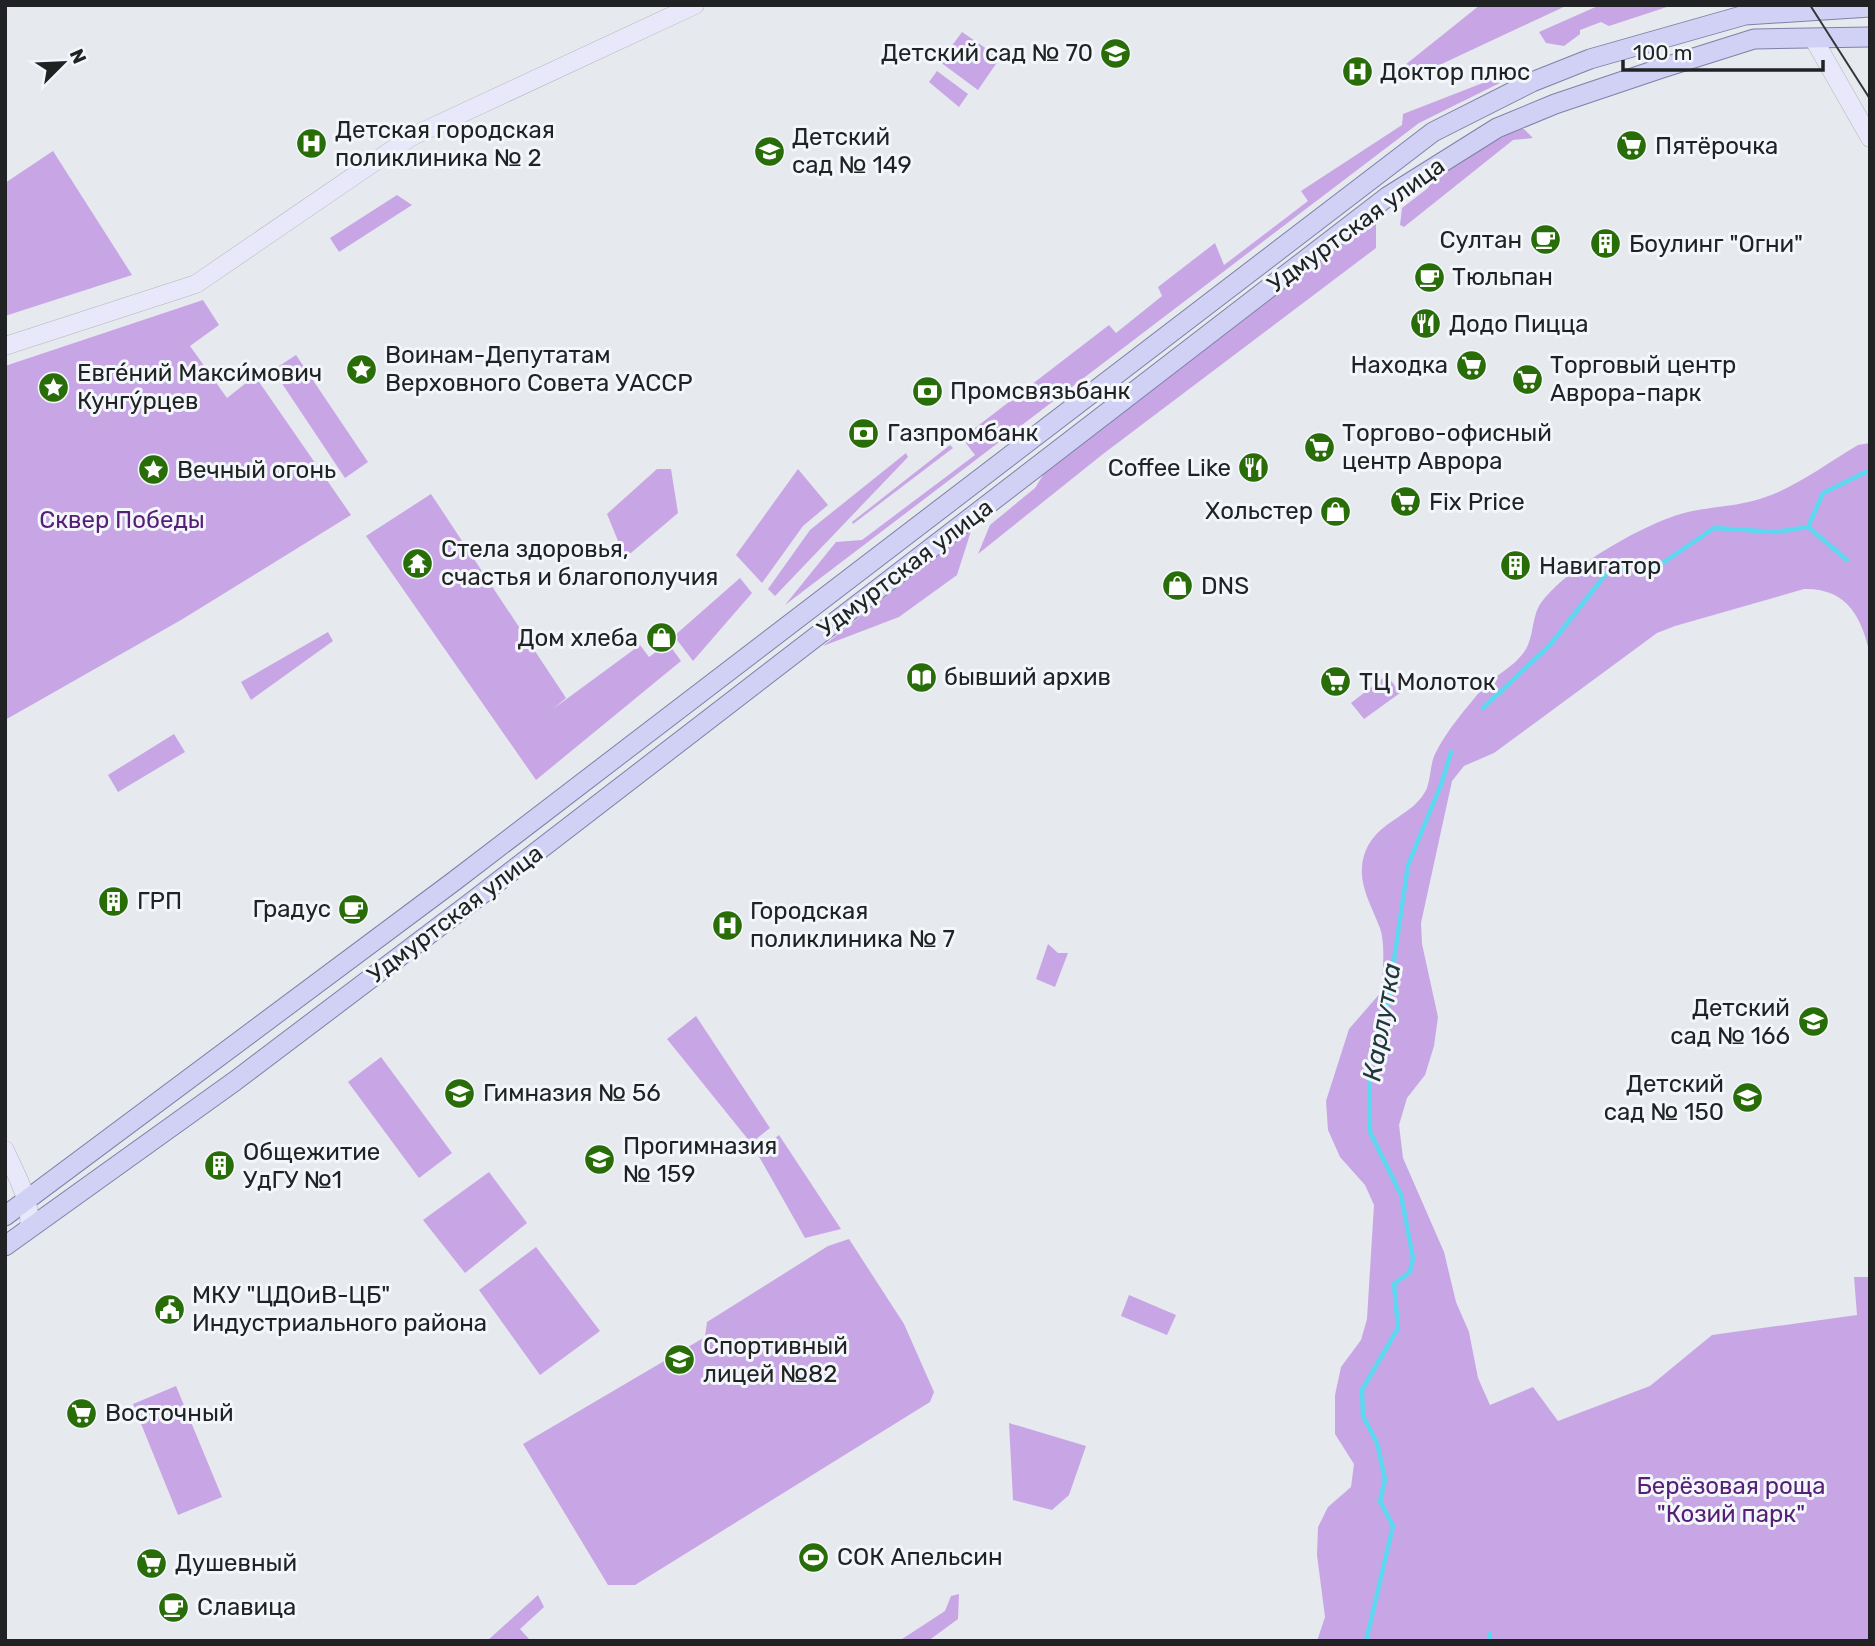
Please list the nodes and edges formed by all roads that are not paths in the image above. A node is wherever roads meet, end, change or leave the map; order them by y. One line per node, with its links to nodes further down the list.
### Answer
1 (695, 5): 10 (street)
2 (1832, 7): 3 (main road, Удмуртская улица); 4 (main road, Удмуртская улица); 6 (main road)
3 (1870, 7)
4 (1792, 8): 6 (main road); 7 (main road, Удмуртская улица)
5 (1870, 37): 6 (main road, Удмуртская улица)
6 (1813, 38): 8 (main road, Удмуртская улица); 9 (street)
7 (1654, 41): 8 (main road); 11 (main road, Удмуртская улица)
8 (1662, 68): 12 (main road, Удмуртская улица)
9 (1870, 138)
10 (5, 346)
11 (716, 681): 12 (main road); 13 (main road, Удмуртская улица)
12 (731, 702): 14 (main road, Удмуртская улица)
13 (453, 882): 14 (main road); 15 (main road, Удмуртская улица)
14 (469, 904): 16 (main road, Удмуртская улица)
15 (218, 1059): 16 (main road); 18 (main road, Удмуртская улица)
16 (235, 1081): 20 (main road, Удмуртская улица)
17 (5, 1150): 18 (street)
18 (27, 1201): 19 (main road, Удмуртская улица); 20 (street)
19 (5, 1216)
20 (29, 1228): 21 (main road, Удмуртская улица)
21 (5, 1246)

